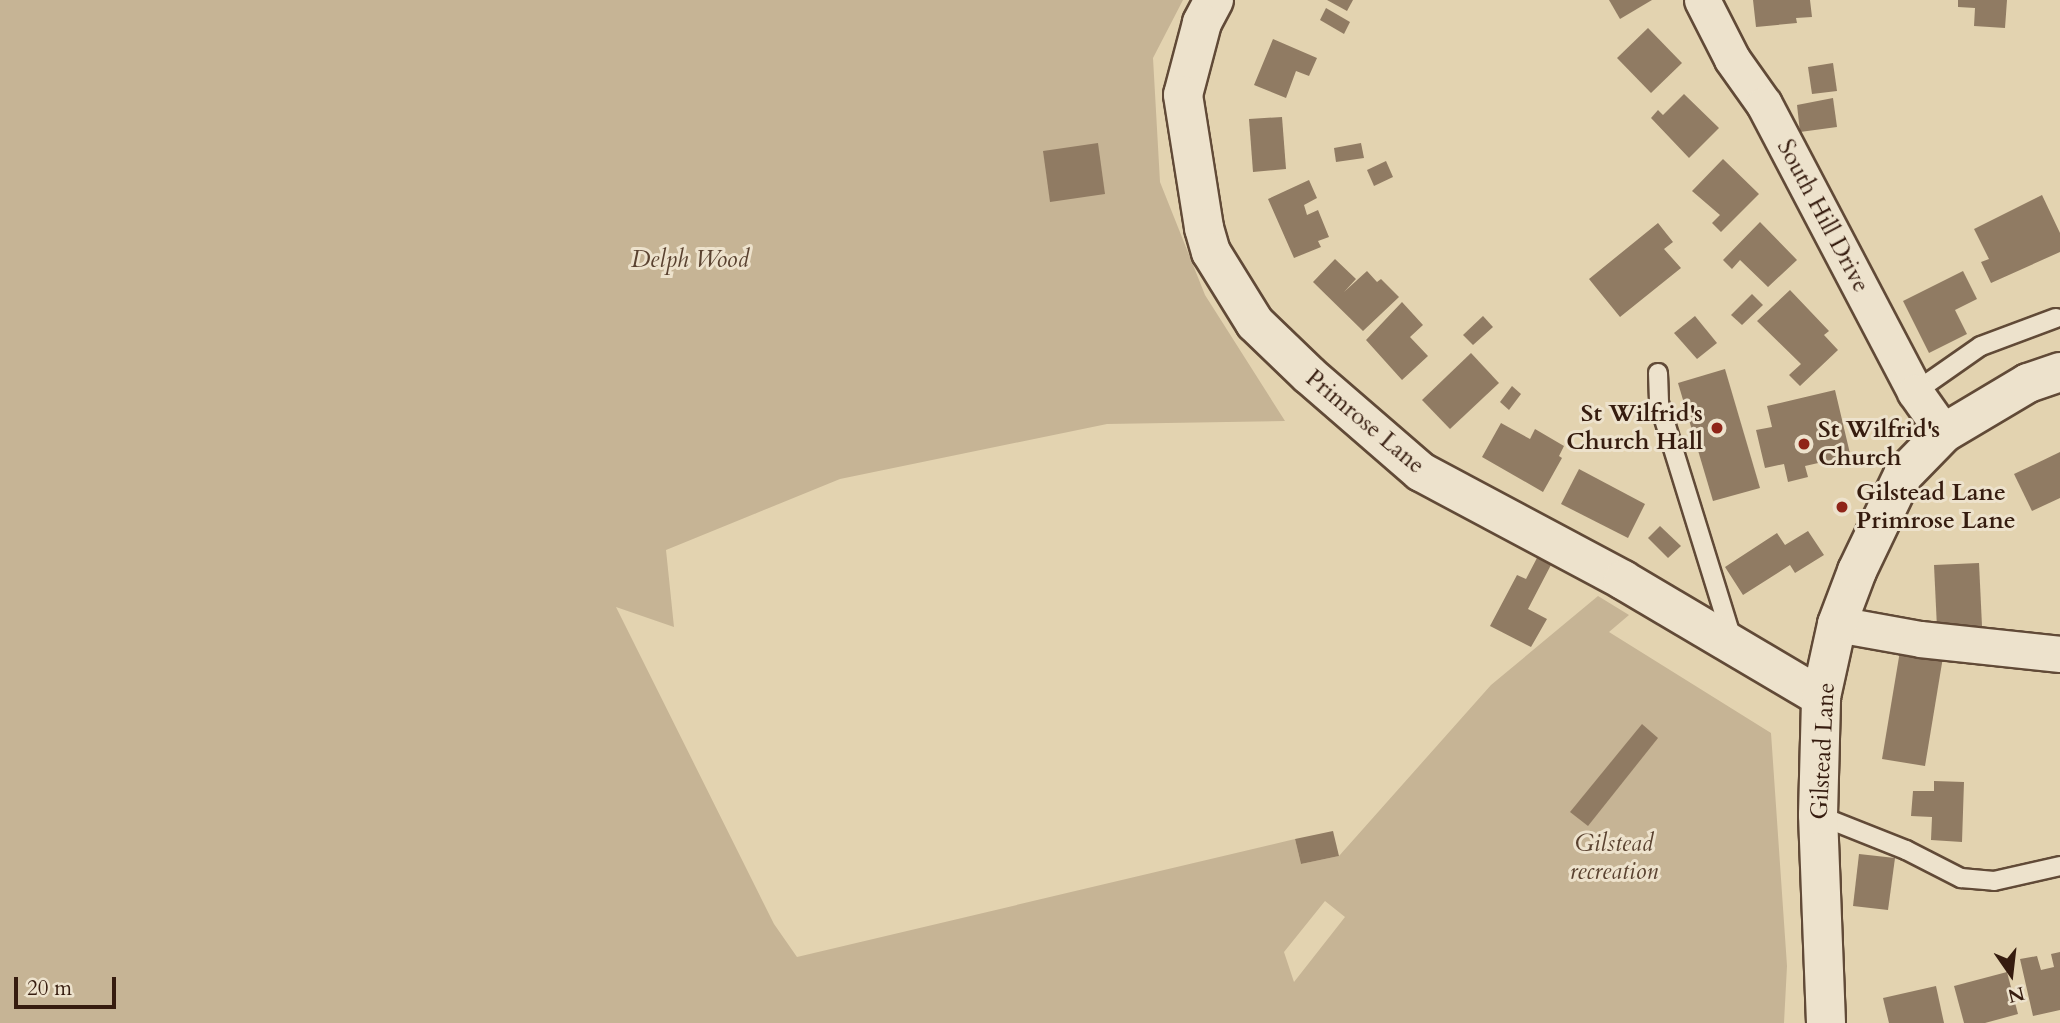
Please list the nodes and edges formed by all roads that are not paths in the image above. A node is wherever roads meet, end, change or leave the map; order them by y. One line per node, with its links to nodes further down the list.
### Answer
1 (1214, 0): 9 (street, Primrose Lane)
2 (1702, 0): 6 (street, South Hill Drive)
3 (2056, 318): 6 (lane)
4 (2060, 372): 7 (street, Gilstead Lane)
5 (1658, 373): 9 (lane)
6 (1915, 392): 7 (street, South Hill Drive)
7 (1944, 433): 8 (street, Gilstead Lane)
8 (1837, 624): 10 (street); 11 (street, Gilstead Lane)
9 (1734, 646): 11 (street, Primrose Lane)
10 (2060, 654)
11 (1821, 697): 12 (street, Gilstead Lane)
12 (1818, 815): 13 (lane); 14 (street, Gilstead Lane)
13 (2060, 866)
14 (1826, 1023)

